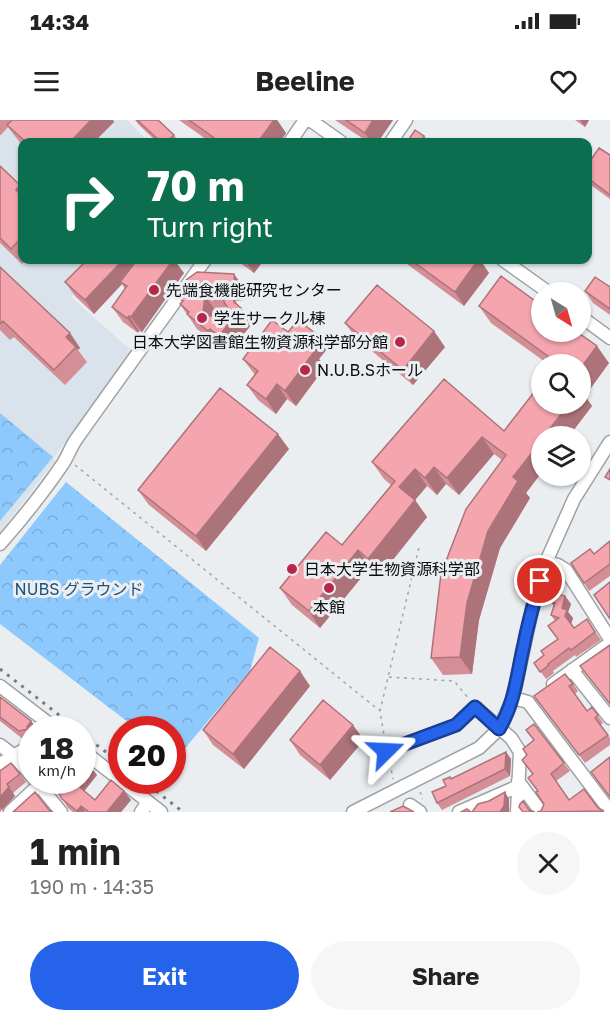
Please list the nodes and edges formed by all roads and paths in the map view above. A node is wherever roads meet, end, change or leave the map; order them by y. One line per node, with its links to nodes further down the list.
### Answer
1 (305, 120): 4 (street)
2 (310, 120): 5 (street)
3 (406, 120): 6 (street)
4 (293, 138)
5 (335, 138)
6 (394, 138)
7 (202, 264): 13 (street)
8 (509, 264): 9 (street)
9 (534, 282)
10 (591, 324): 11 (street)
11 (610, 338)
12 (610, 442): 16 (street)
13 (66, 458): 14 (street); 19 (path)
14 (0, 544)
15 (419, 547): 19 (path)
16 (546, 562): 17 (street); 22 (street)
17 (610, 641): 18 (street)
18 (572, 670): 21 (street); 25 (street)
19 (389, 677): 23 (path)
20 (0, 686): 24 (street)
21 (537, 696): 22 (street); 40 (street)
22 (513, 698): 26 (street)
23 (475, 707): 26 (street); 28 (street)
24 (39, 716)
25 (610, 718)
26 (499, 729): 36 (street); 44 (street)
27 (0, 745): 30 (street)
28 (386, 751)
29 (18, 752): 30 (street)
30 (13, 755): 31 (street); 33 (street)
31 (18, 761)
32 (96, 763): 39 (street)
33 (0, 764)
34 (391, 771): 35 (path)
35 (393, 780)
36 (519, 784): 45 (street); 46 (street); 47 (street)
37 (24, 794): 41 (street)
38 (46, 794): 42 (street)
39 (145, 807): 43 (street)
40 (610, 811)
41 (10, 812)
42 (61, 812)
43 (161, 812)
44 (353, 812)
45 (459, 812)
46 (517, 812)
47 (541, 812)

